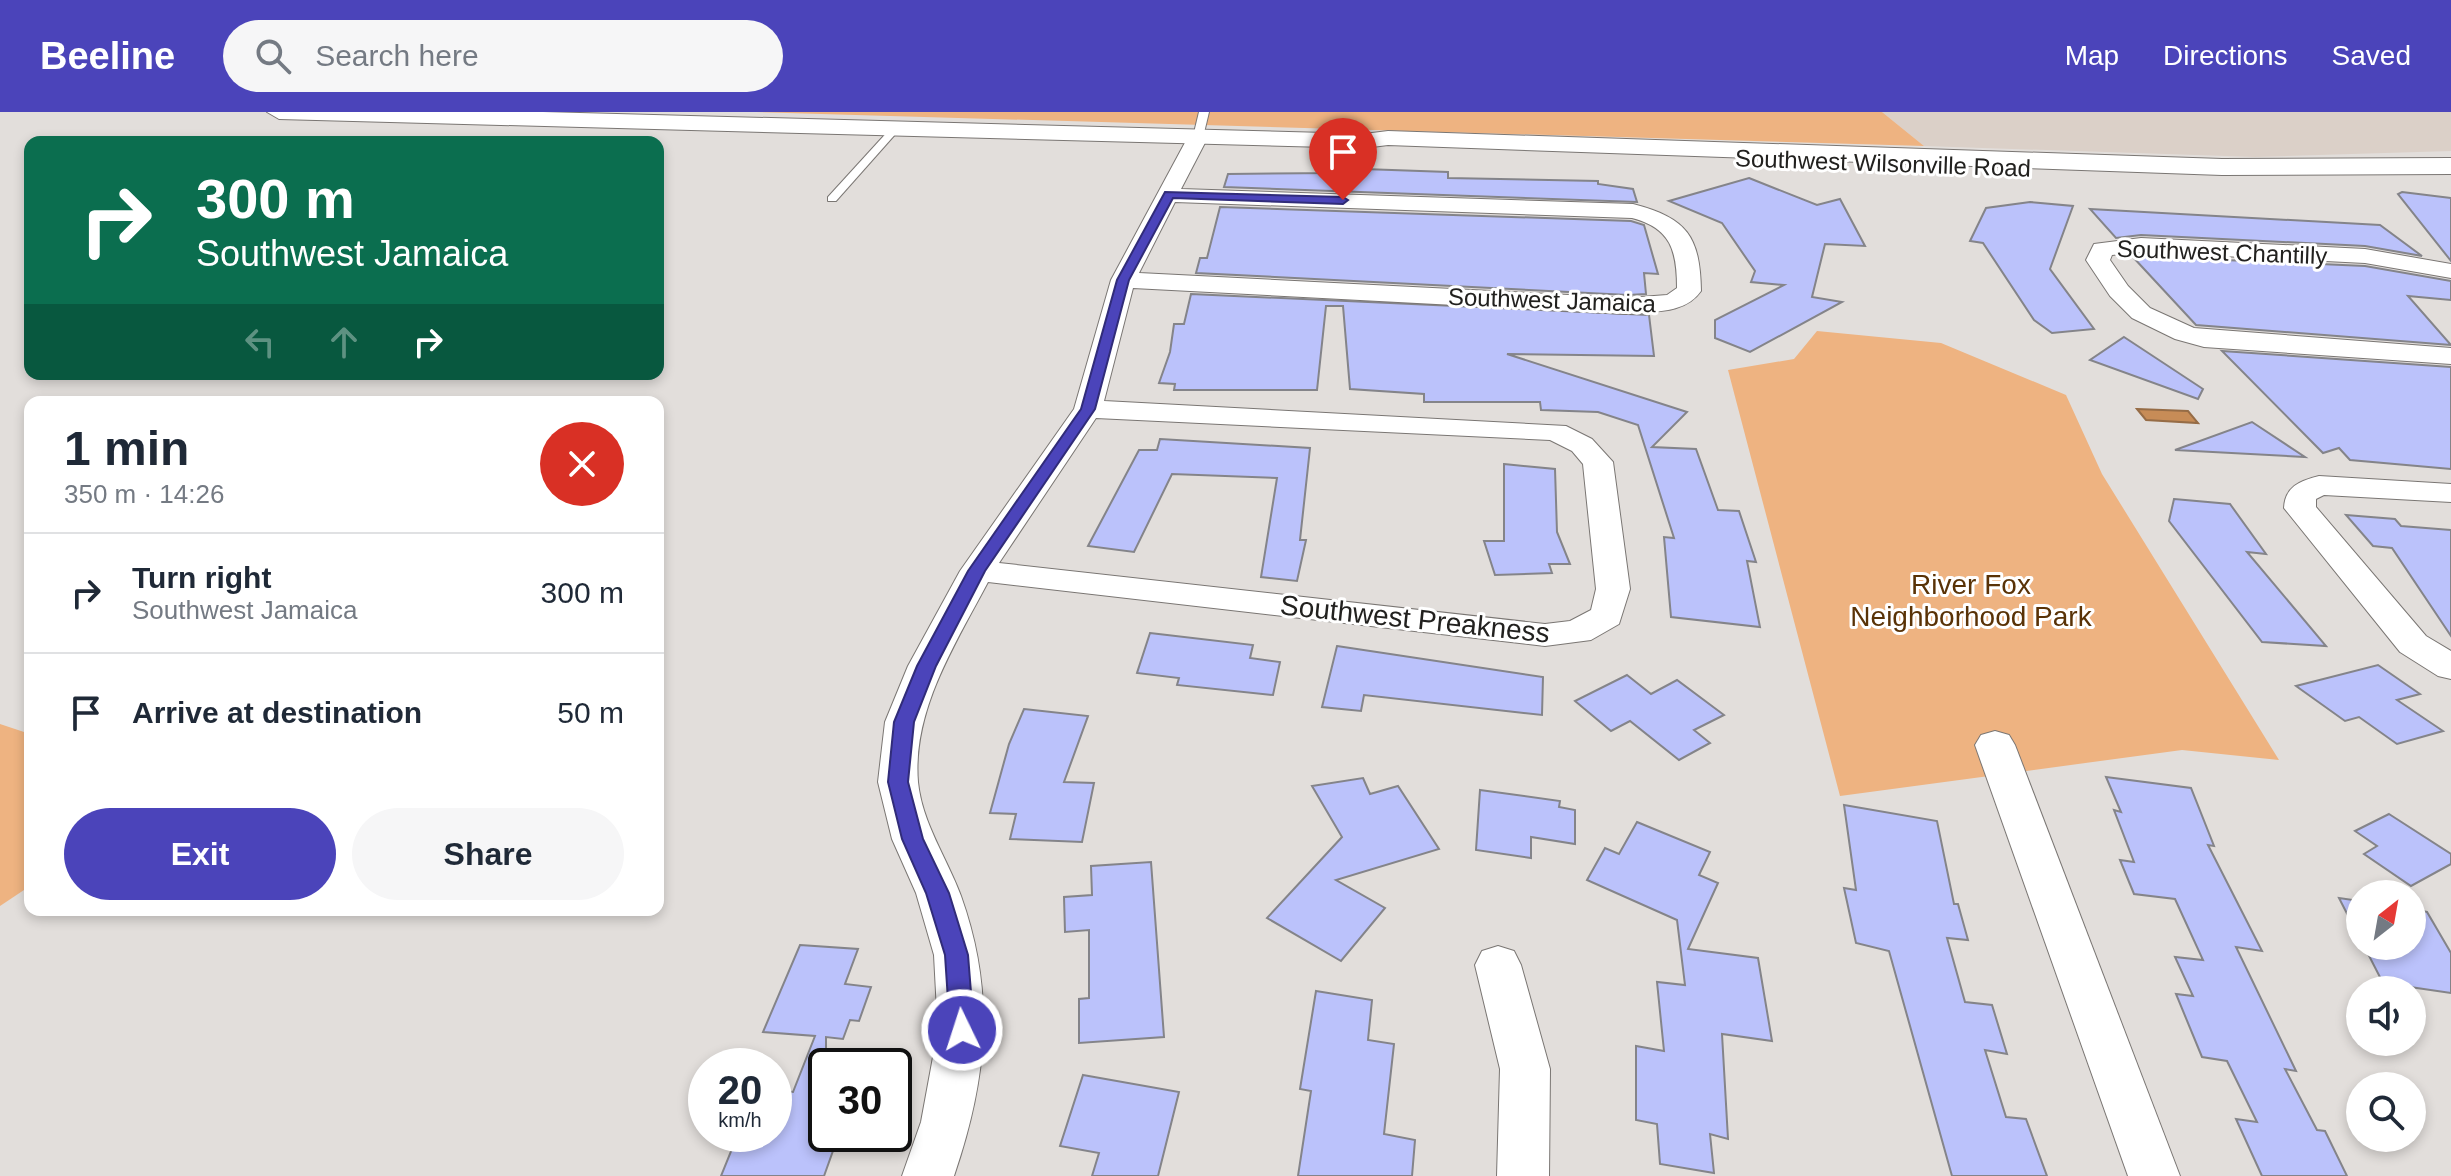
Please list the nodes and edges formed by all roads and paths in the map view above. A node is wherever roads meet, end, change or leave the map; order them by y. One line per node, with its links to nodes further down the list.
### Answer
1 (279, 112): 3 (main road, Southwest Wilsonville Road)
2 (1201, 124): 3 (main road, Southwest Wilsonville Road); 4 (main road, Southwest Wilsonville Road); 5 (street)
3 (894, 130): 6 (lane)
4 (2451, 166)
5 (1169, 195): 8 (street); 8 (street, Southwest Jamaica)
6 (832, 199)
7 (2451, 271): 9 (street, Southwest Chantilly)
8 (1123, 280): 10 (street)
9 (2451, 356)
10 (1088, 409): 12 (street); 12 (street, Southwest Preakness)
11 (2451, 493): 13 (street)
12 (977, 571): 16 (street)
13 (2451, 667)
14 (1995, 745): 18 (street)
15 (1498, 965): 17 (street)
16 (928, 1176)
17 (1523, 1176)
18 (2154, 1176)

